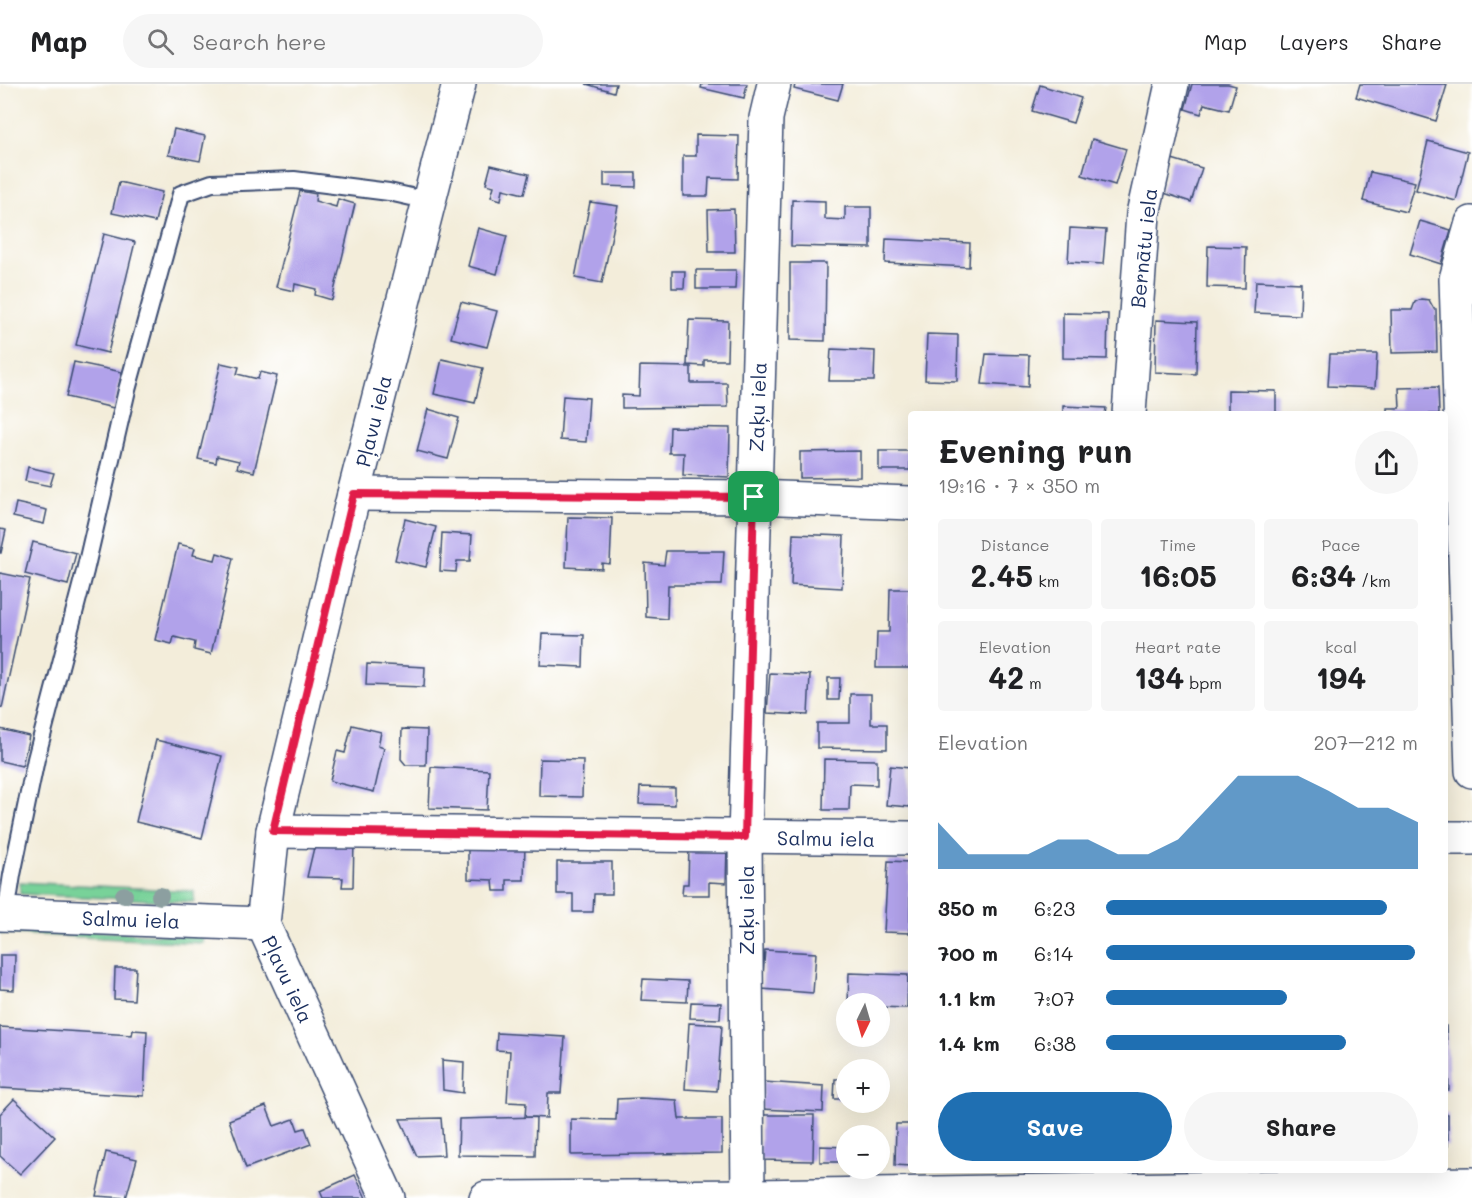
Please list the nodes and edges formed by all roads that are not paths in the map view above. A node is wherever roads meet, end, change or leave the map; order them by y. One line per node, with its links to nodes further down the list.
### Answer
1 (459, 84): 4 (street, Pļavu iela)
2 (774, 84): 8 (street, Zaķu iela)
3 (1172, 84): 6 (street, Bernātu iela)
4 (429, 201): 7 (street, Pļavu iela); 17 (lane)
5 (1472, 223): 10 (street)
6 (1129, 411)
7 (354, 494): 8 (street); 12 (street, Pļavu iela)
8 (754, 497): 9 (street); 13 (street, Zaķu iela)
9 (908, 503)
10 (1454, 509): 11 (street)
11 (1472, 771)
12 (273, 831): 13 (street, Salmu iela); 18 (street, Pļavu iela)
13 (745, 837): 14 (street, Salmu iela); 21 (street, Zaķu iela)
14 (908, 838)
15 (1448, 838): 16 (street)
16 (1472, 838)
17 (3, 914): 18 (street, Salmu iela)
18 (263, 924): 22 (street, Pļavu iela)
19 (1472, 1184): 20 (street)
20 (1108, 1186): 21 (street)
21 (748, 1197): 23 (street)
22 (388, 1198)
23 (486, 1198)

